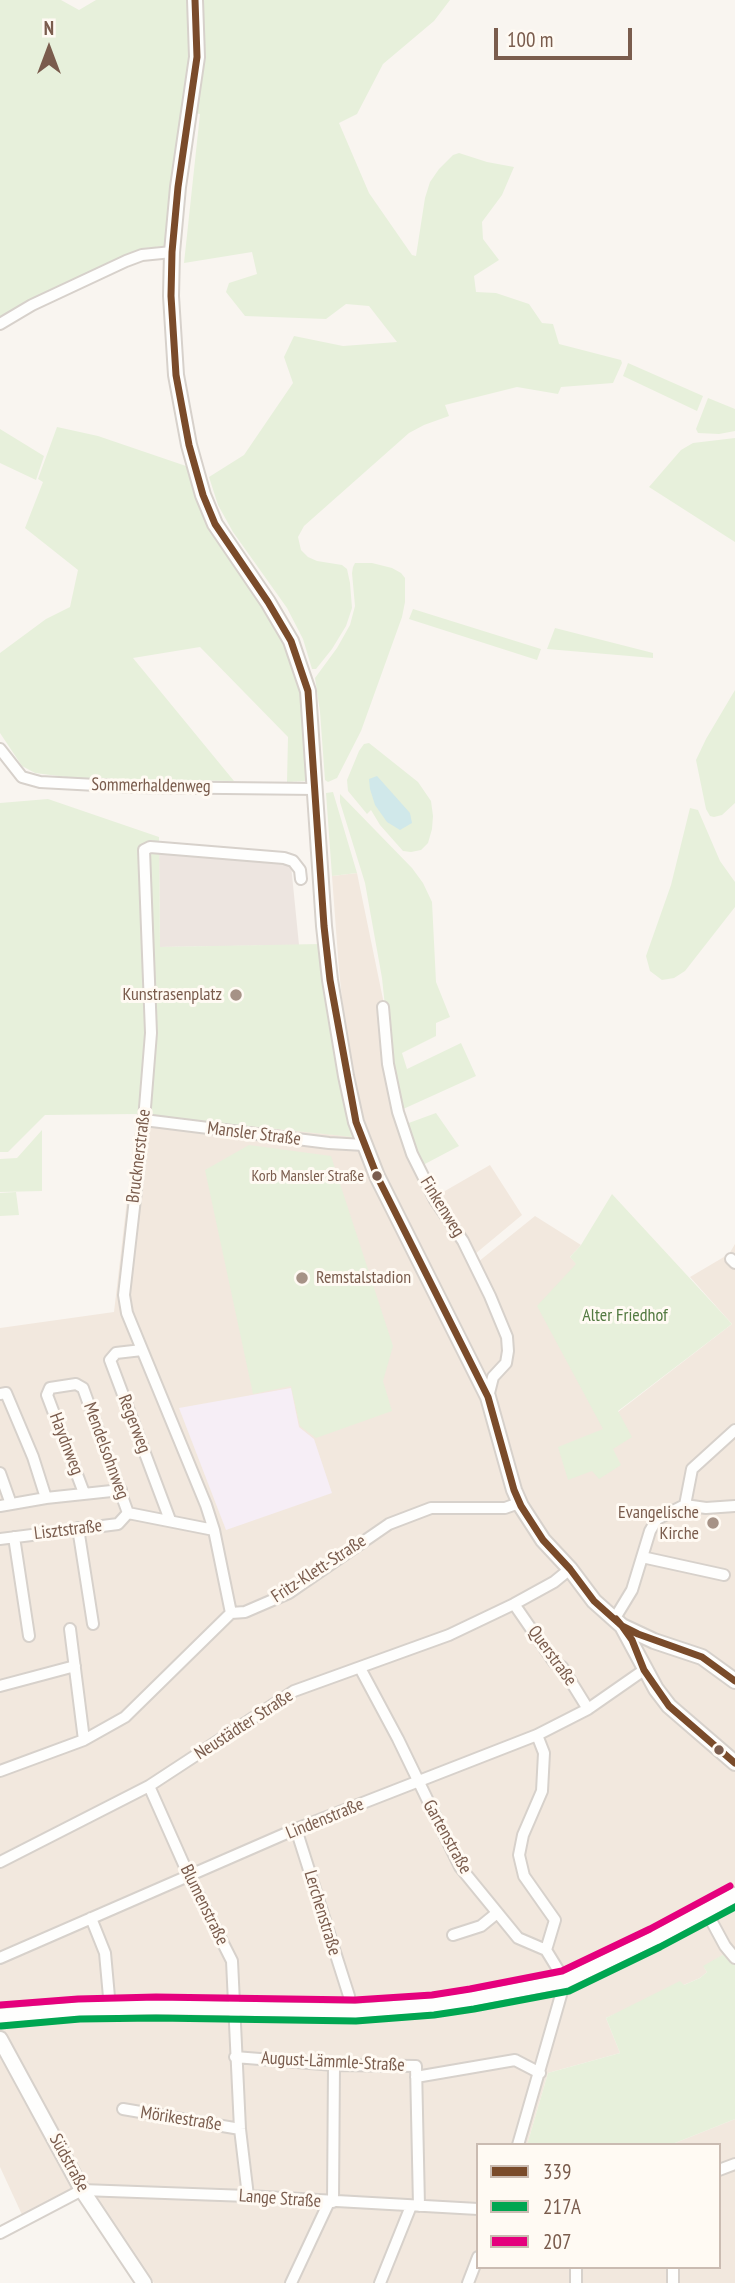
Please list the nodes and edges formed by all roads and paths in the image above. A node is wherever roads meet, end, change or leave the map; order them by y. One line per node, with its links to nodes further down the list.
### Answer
1 (195, 0): 2 (street)
2 (172, 252): 3 (street); 5 (street)
3 (0, 324)
4 (0, 749): 5 (street, Sommerhaldenweg)
5 (316, 789): 9 (street)
6 (301, 879): 8 (street, Brucknerstraße)
7 (383, 1007): 13 (street, Finkenweg)
8 (144, 1120): 9 (street, Mansler Straße); 10 (street, Brucknerstraße)
9 (364, 1145): 13 (street)
10 (142, 1350): 24 (street, Regerweg); 26 (street, Brucknerstraße)
11 (0, 1394): 18 (street)
12 (47, 1395): 16 (street, Mendelsohnweg); 17 (street, Haydnweg)
13 (488, 1397): 19 (street)
14 (735, 1430): 20 (street)
15 (0, 1473): 21 (street)
16 (121, 1490): 17 (street); 23 (street, Mendelsohnweg)
17 (84, 1493): 18 (street)
18 (46, 1498): 21 (street)
19 (519, 1503): 30 (street); 33 (street, Fritz-Klett-Straße)
20 (685, 1504): 22 (street); 29 (street)
21 (6, 1505)
22 (735, 1506)
23 (128, 1513): 24 (street); 25 (street, Lisztstraße)
24 (170, 1520): 26 (street)
25 (78, 1528): 27 (street, Lisztstraße); 35 (street)
26 (214, 1530): 33 (street, Brucknerstraße)
27 (14, 1537): 28 (street, Lisztstraße); 37 (street)
28 (0, 1539)
29 (642, 1557): 31 (street); 34 (street)
30 (570, 1569): 32 (street, Neustädter Straße); 34 (street)
31 (724, 1575)
32 (514, 1604): 41 (street, Neustädter Straße); 45 (street, Querstraße)
33 (231, 1613): 47 (street, Fritz-Klett-Straße)
34 (619, 1622): 38 (street); 39 (street)
35 (93, 1624)
36 (70, 1629): 40 (street)
37 (29, 1636)
38 (654, 1640): 39 (street); 43 (street)
39 (639, 1655): 42 (street)
40 (75, 1665): 44 (street); 47 (street)
41 (360, 1668): 50 (street, Gartenstraße); 51 (street, Neustädter Straße)
42 (644, 1670): 45 (street, Lindenstraße); 48 (street)
43 (735, 1681)
44 (0, 1686)
45 (588, 1709): 46 (street, Lindenstraße)
46 (537, 1735): 50 (street, Lindenstraße); 60 (street)
47 (84, 1740): 49 (street, Fritz-Klett-Straße)
48 (735, 1763)
49 (0, 1772)
50 (417, 1783): 52 (street, Lindenstraße); 57 (street, Gartenstraße)
51 (149, 1787): 53 (street, Neustädter Straße); 54 (street, Blumenstraße)
52 (296, 1829): 54 (street, Lindenstraße); 64 (street, Lerchenstraße)
53 (0, 1862)
54 (189, 1877): 58 (street, Lindenstraße); 66 (street, Blumenstraße)
55 (735, 1895): 56 (street)
56 (706, 1911): 62 (street); 63 (street)
57 (497, 1913): 59 (street); 60 (street, Gartenstraße)
58 (91, 1918): 61 (street, Lindenstraße); 65 (street)
59 (453, 1935)
60 (546, 1950): 63 (street)
61 (0, 1958)
62 (735, 1958)
63 (565, 1981): 66 (street); 71 (street)
64 (349, 1996)
65 (110, 2008): 66 (street); 67 (street)
66 (234, 2009): 69 (street, Blumenstraße)
67 (0, 2016)
68 (0, 2039): 76 (street, Südstraße)
69 (235, 2057): 70 (street, August-Lämmle-Straße); 74 (street, Blumenstraße)
70 (334, 2065): 72 (street, August-Lämmle-Straße); 78 (street)
71 (540, 2073): 72 (street, August-Lämmle-Straße); 75 (street)
72 (416, 2077): 79 (street)
73 (123, 2109): 74 (street, Mörikestraße)
74 (240, 2129): 77 (street, Blumenstraße)
75 (519, 2143)
76 (82, 2190): 77 (street, Lange Straße); 81 (street); 83 (street, Südstraße)
77 (248, 2196): 78 (street, Lange Straße)
78 (331, 2202): 79 (street, Lange Straße); 84 (street)
79 (415, 2206): 80 (street, Lange Straße); 85 (street)
80 (476, 2210)
81 (0, 2233)
82 (476, 2262): 86 (street)
83 (145, 2283)
84 (291, 2283)
85 (380, 2283)
86 (468, 2283)

